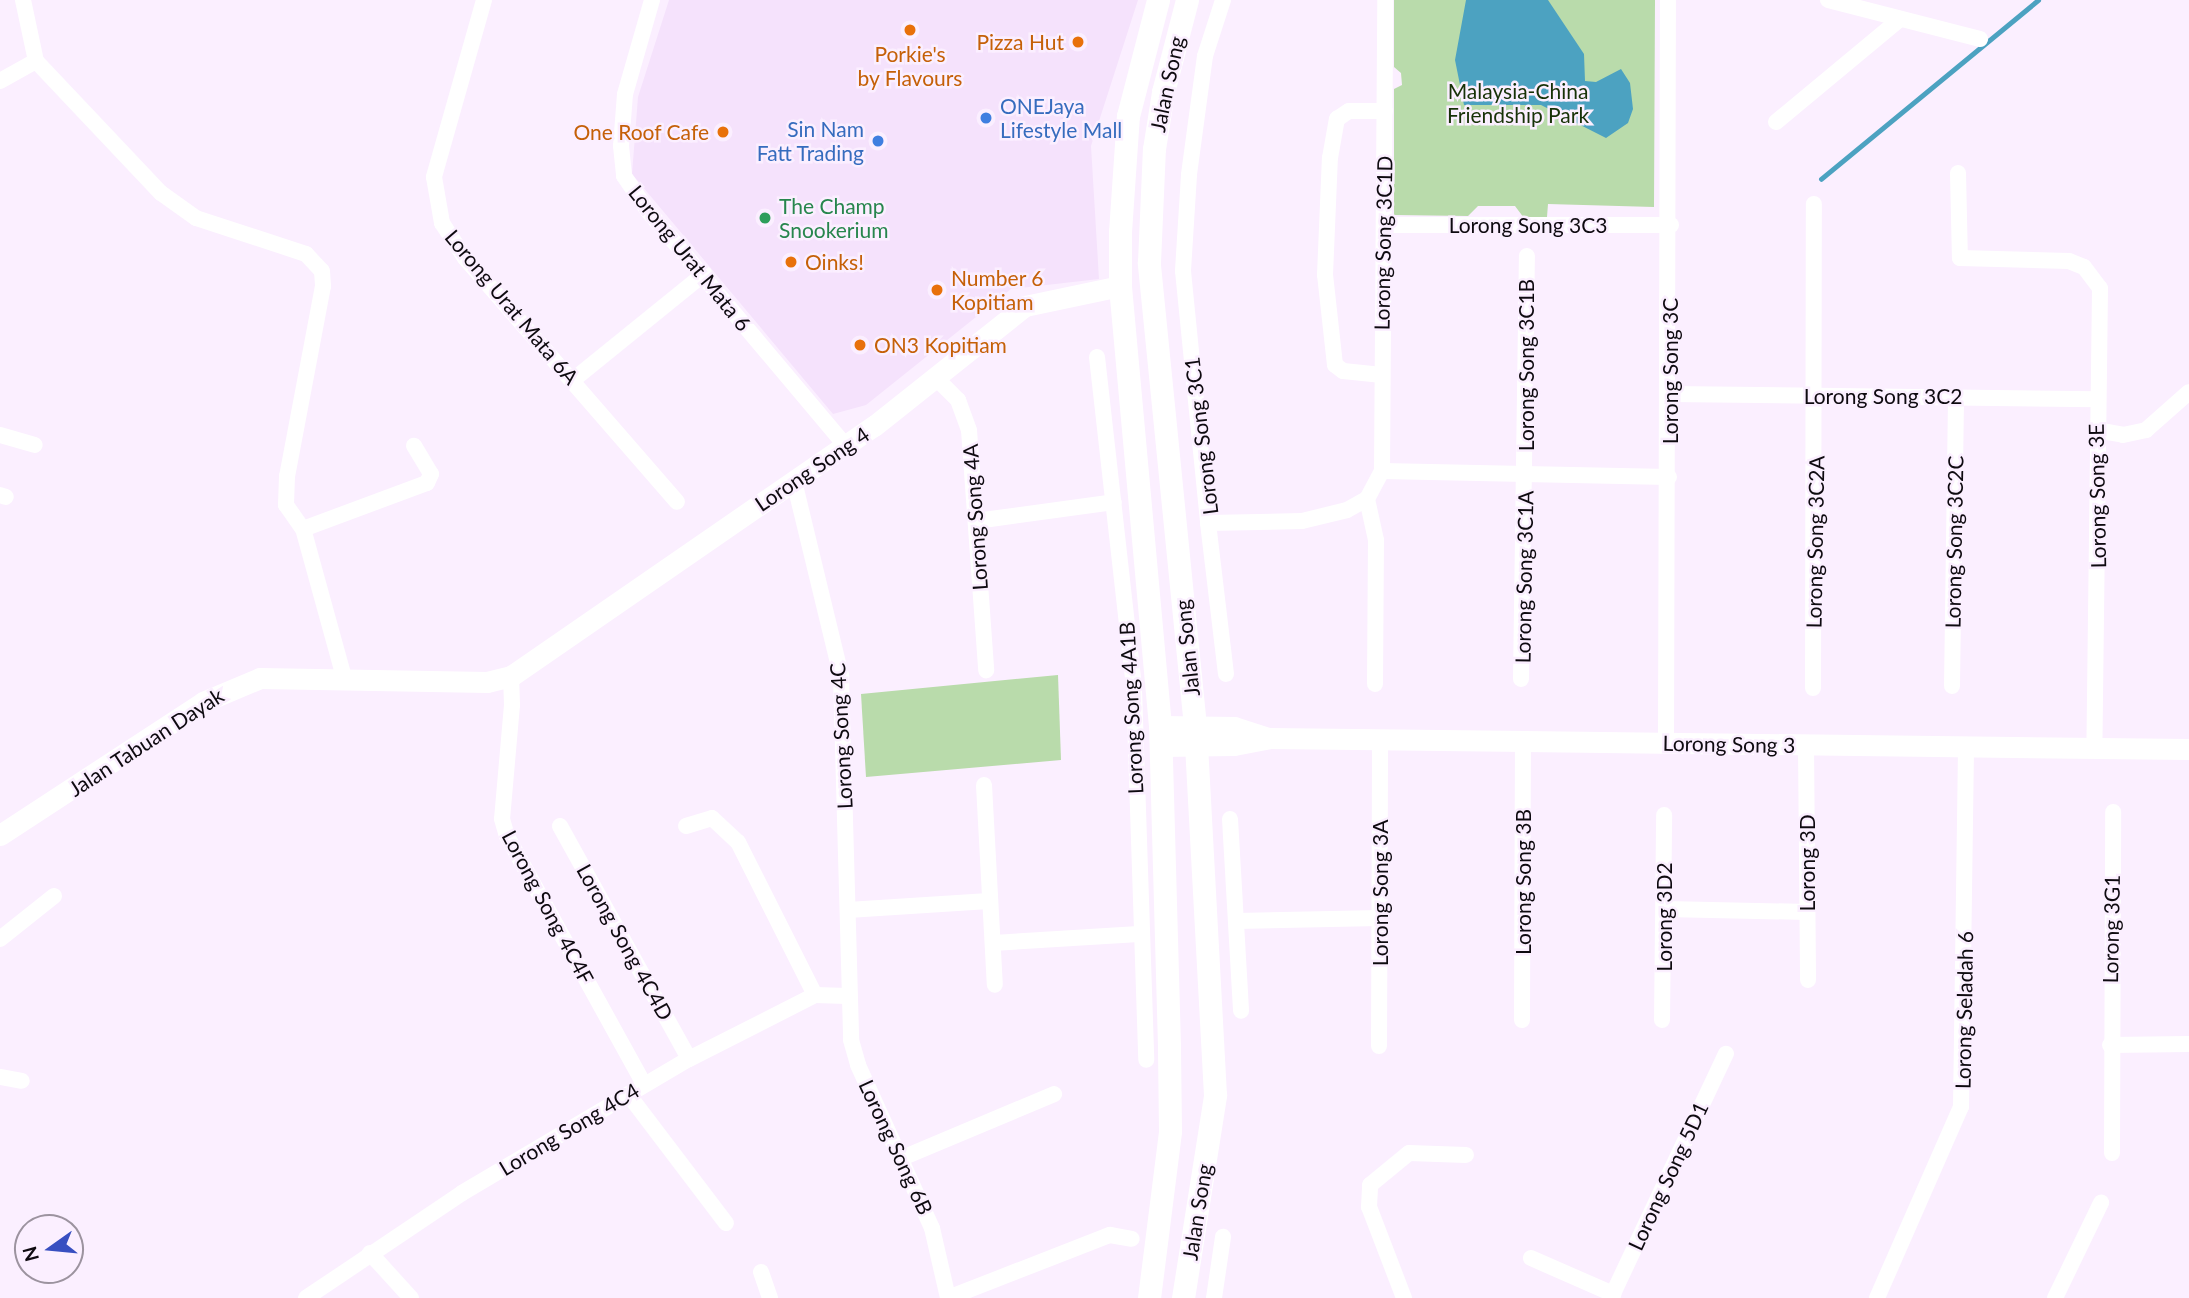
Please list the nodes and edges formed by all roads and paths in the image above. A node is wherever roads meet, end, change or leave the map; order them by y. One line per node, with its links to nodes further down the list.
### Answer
1 (23, 0): 12 (street)
2 (484, 0): 26 (street, Lorong Urat Mata 6A)
3 (652, 0): 21 (street, Lorong Urat Mata 6)
4 (1158, 0): 22 (main road, Jalan Song)
5 (1187, 0): 56 (main road, Jalan Song)
6 (1223, 0): 45 (street, Lorong Song 3C1)
7 (1385, 0): 14 (street, Lorong Song 3C1D)
8 (1668, 0): 19 (street, Lorong Song 3C)
9 (1828, 0): 10 (street)
10 (1900, 19): 11 (street); 15 (street)
11 (1980, 39)
12 (36, 61): 13 (street); 46 (street)
13 (0, 80)
14 (1385, 110): 18 (street, Lorong Song 3C1D); 24 (street)
15 (1776, 122)
16 (1958, 173): 31 (street, Lorong Song 3E)
17 (1814, 204): 29 (street, Lorong Song 3C2A)
18 (1384, 225): 19 (street, Lorong Song 3C3); 24 (street, Lorong Song 3C1D)
19 (1671, 225): 28 (street, Lorong Song 3C)
20 (1527, 256): 38 (street, Lorong Song 3C1B)
21 (704, 274): 26 (street); 35 (street, Lorong Urat Mata 6)
22 (1120, 286): 25 (street, Lorong Song 4); 55 (main road, Jalan Song)
23 (1097, 357): 43 (street, Lorong Song 4A1B)
24 (1382, 375): 37 (street, Lorong Song 3C1D)
25 (934, 377): 35 (street, Lorong Song 4); 44 (street, Lorong Song 4A)
26 (573, 380): 42 (street, Lorong Urat Mata 6A)
27 (2189, 392): 32 (street)
28 (1670, 394): 29 (street, Lorong Song 3C2); 39 (street, Lorong Song 3C)
29 (1817, 396): 30 (street, Lorong Song 3C2); 54 (street, Lorong Song 3C2A)
30 (1956, 397): 31 (street, Lorong Song 3C2); 53 (street, Lorong Song 3C2C)
31 (2096, 399): 32 (street, Lorong Song 3E)
32 (2096, 430): 62 (street, Lorong Song 3E)
33 (0, 435): 34 (street)
34 (35, 445)
35 (845, 445): 40 (street, Lorong Song 4)
36 (414, 446): 46 (street)
37 (1382, 471): 38 (street); 41 (street)
38 (1525, 474): 39 (street); 50 (street, Lorong Song 3C1A)
39 (1669, 477): 58 (street, Lorong Song 3C)
40 (793, 481): 49 (street, Lorong Song 4); 74 (street, Lorong Song 4C)
41 (1367, 499): 45 (street, Lorong Song 3C1); 52 (street)
42 (677, 502)
43 (1114, 502): 44 (street); 78 (street, Lorong Song 4A1B)
44 (976, 521): 47 (street, Lorong Song 4A)
45 (1208, 523): 48 (street)
46 (303, 529): 51 (street)
47 (986, 670)
48 (1226, 674)
49 (511, 676): 51 (street, Jalan Tabuan Dayak); 96 (street, Lorong Song 4C4F)
50 (1521, 679)
51 (345, 681): 70 (street, Jalan Tabuan Dayak)
52 (1375, 684)
53 (1952, 686)
54 (1813, 688)
55 (1160, 736): 56 (street, Lorong Song 3); 114 (main road, Jalan Song)
56 (1196, 736): 57 (street, Lorong Song 3); 115 (main road, Jalan Song)
57 (1380, 740): 59 (street, Lorong Song 3); 76 (street, Lorong Song 3A)
58 (1666, 742): 59 (street, Lorong Song 3); 60 (street, Lorong Song 3)
59 (1523, 743): 86 (street, Lorong Song 3B)
60 (1806, 745): 61 (street, Lorong Song 3); 75 (street, Lorong 3D)
61 (1966, 746): 62 (street, Lorong Song 3); 118 (street, Lorong Seladah 6)
62 (2094, 747): 63 (street, Lorong Song 3)
63 (2189, 749)
64 (984, 785): 72 (street)
65 (2113, 812): 89 (street, Lorong 3G1)
66 (1664, 815): 73 (street, Lorong 3D2)
67 (1230, 819): 77 (street)
68 (560, 825): 92 (street, Lorong Song 4C4D)
69 (686, 826): 83 (street)
70 (0, 835)
71 (54, 896): 79 (street)
72 (989, 901): 74 (street); 80 (street)
73 (1665, 909): 75 (street); 87 (street, Lorong 3D2)
74 (848, 911): 84 (street, Lorong Song 4C)
75 (1807, 912): 81 (street, Lorong 3D)
76 (1380, 918): 77 (street); 90 (street, Lorong Song 3A)
77 (1236, 921): 85 (street)
78 (1139, 934): 80 (street); 93 (street, Lorong Song 4A1B)
79 (0, 939)
80 (993, 943): 82 (street)
81 (1808, 980)
82 (995, 985)
83 (815, 995): 84 (street, Lorong Song 4C4); 92 (street, Lorong Song 4C4)
84 (847, 996): 101 (street, Lorong Song 6B)
85 (1241, 1010)
86 (1522, 1020)
87 (1662, 1020)
88 (2189, 1044): 89 (street)
89 (2110, 1045): 99 (street, Lorong 3G1)
90 (1379, 1046)
91 (1726, 1054): 109 (street, Lorong Song 5D1)
92 (689, 1059): 96 (street, Lorong Song 4C4)
93 (1146, 1060)
94 (0, 1077): 95 (street)
95 (22, 1081)
96 (644, 1084): 97 (street, Lorong Song 4C4)
97 (628, 1094): 103 (street); 106 (street, Lorong Song 4C4)
98 (1054, 1094): 101 (street)
99 (2112, 1153)
100 (1466, 1155): 117 (street)
101 (902, 1158): 113 (street, Lorong Song 6B)
102 (2101, 1203): 119 (street)
103 (726, 1223)
104 (1223, 1237): 116 (street)
105 (1132, 1239): 113 (street)
106 (370, 1254): 110 (street, Lorong Song 4C4); 111 (street)
107 (1531, 1258): 109 (street)
108 (761, 1272): 112 (street)
109 (1612, 1296)
110 (306, 1298)
111 (411, 1298)
112 (770, 1298)
113 (948, 1298)
114 (1149, 1298)
115 (1183, 1298)
116 (1214, 1298)
117 (1404, 1298)
118 (1877, 1298)
119 (2055, 1298)

